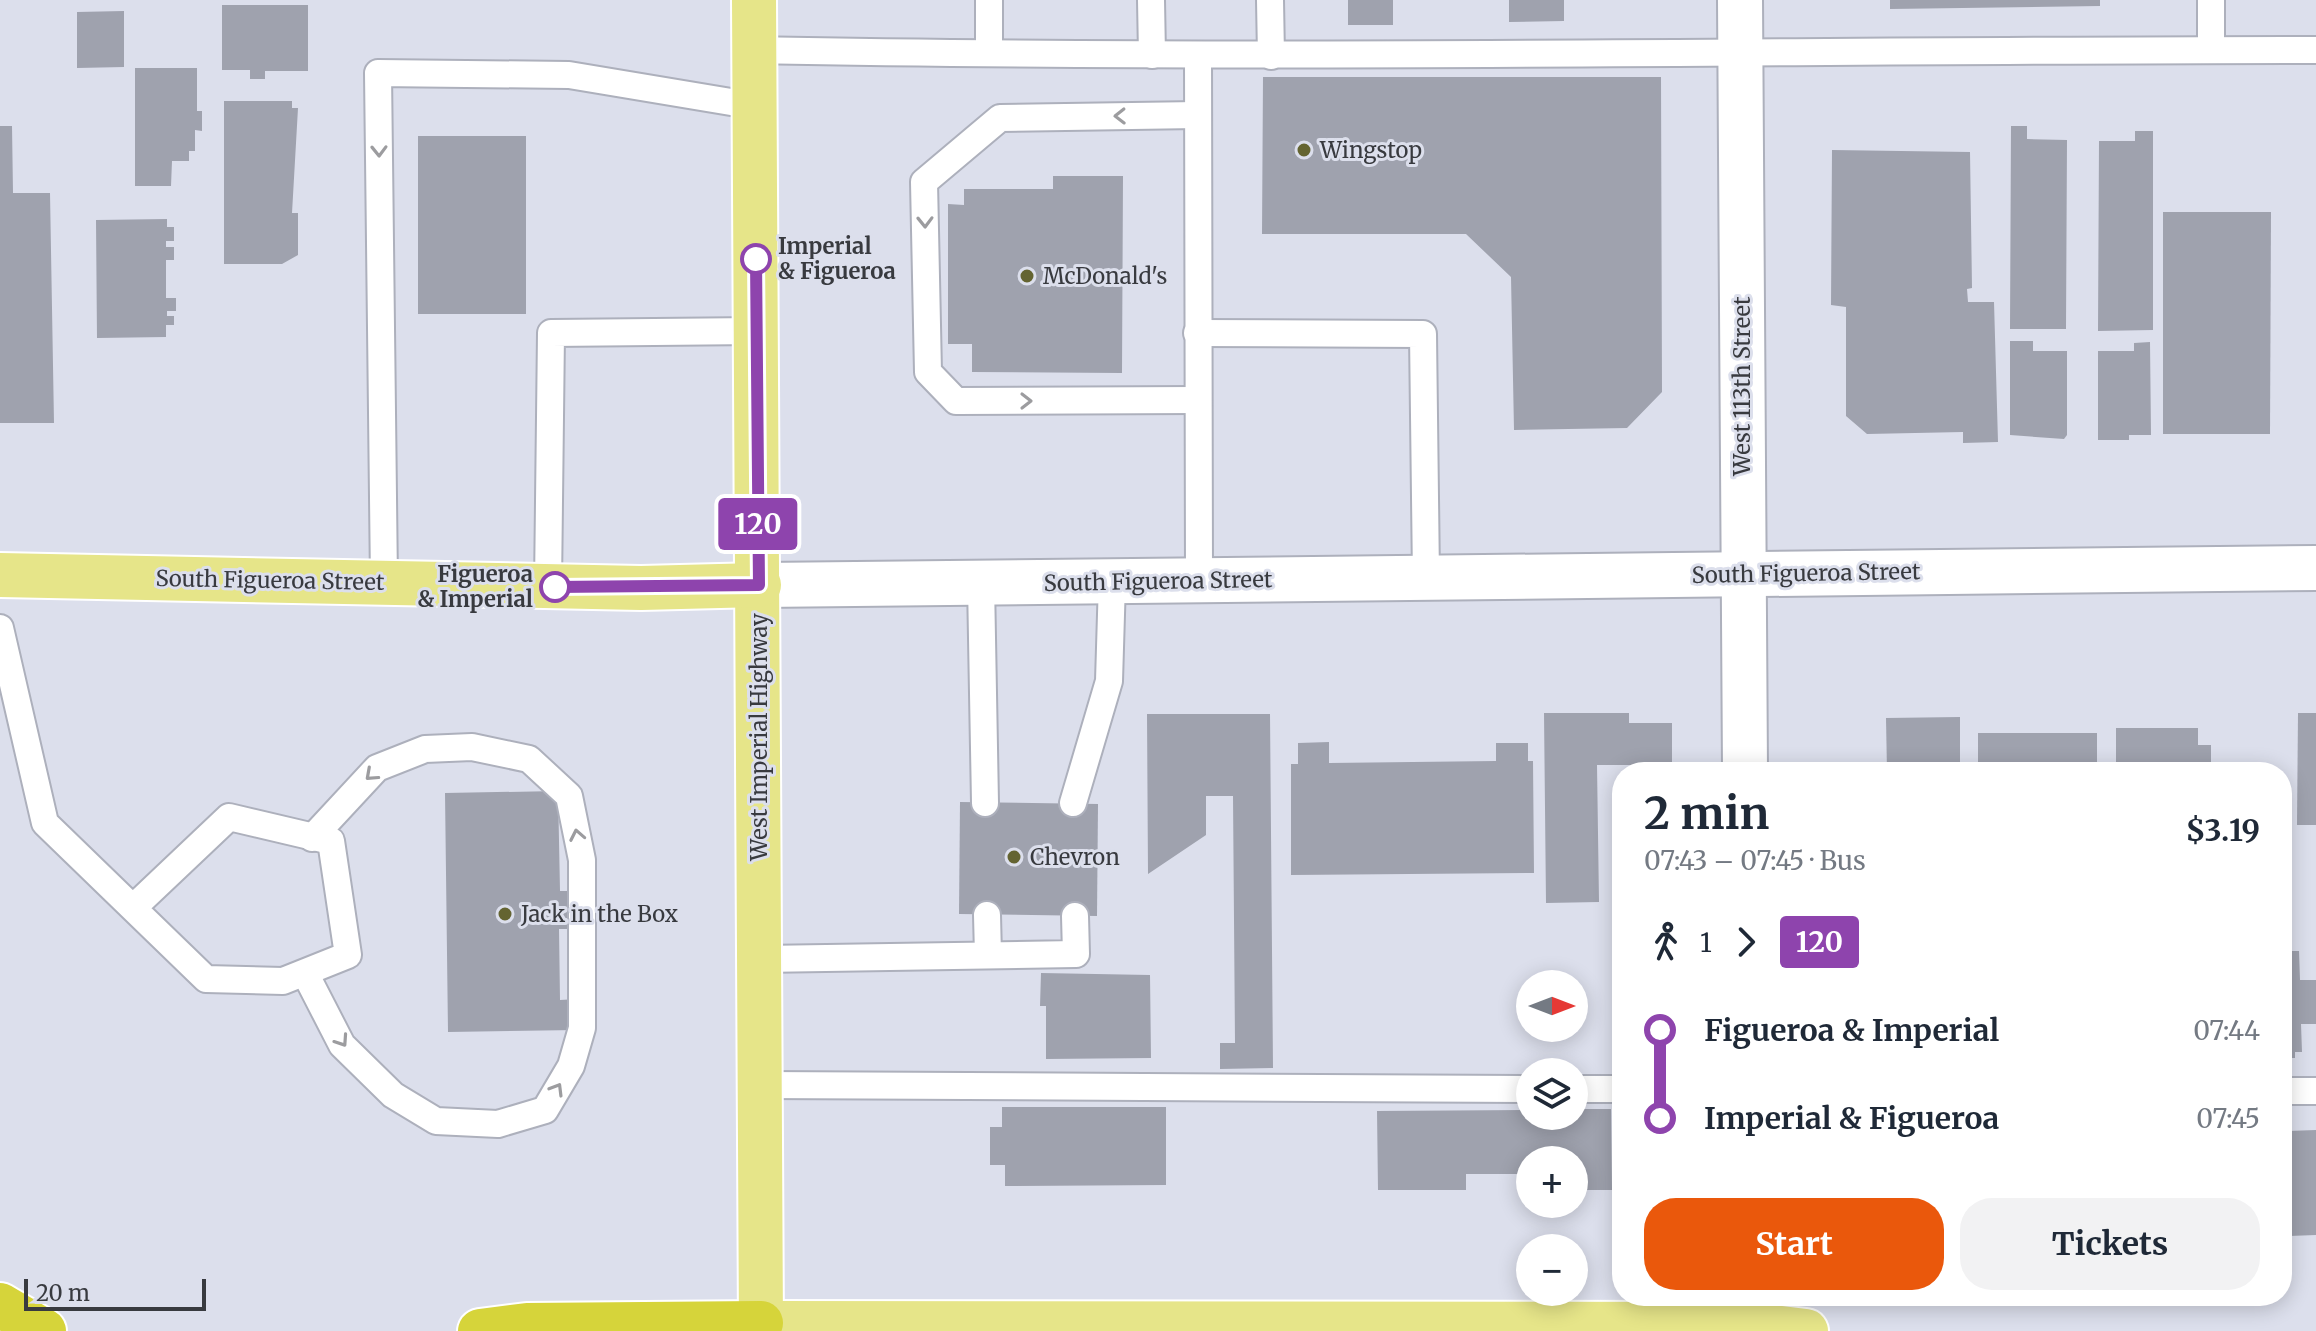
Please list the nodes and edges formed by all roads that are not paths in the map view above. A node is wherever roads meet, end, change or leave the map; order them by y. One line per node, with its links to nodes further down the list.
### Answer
1 (754, 0): 7 (main road, West Imperial Highway)
2 (989, 0): 11 (lane)
3 (1151, 0): 12 (lane)
4 (1270, 0): 14 (lane)
5 (1740, 0): 8 (main road, West 113th Street)
6 (2211, 0): 9 (lane)
7 (755, 50): 11 (lane); 15 (main road, West Imperial Highway)
8 (1740, 50): 9 (lane); 14 (lane); 21 (main road, West 113th Street)
9 (2211, 50): 10 (lane)
10 (2316, 50)
11 (989, 53): 12 (lane)
12 (1152, 55): 13 (lane)
13 (1198, 55): 14 (lane); 16 (lane)
14 (1271, 56)
15 (755, 106): 17 (main road, West Imperial Highway); 26 (lane, one-way to 26)
16 (1198, 115): 18 (lane); 19 (lane, one-way to 19)
17 (757, 331): 28 (main road, West Imperial Highway); 29 (lane)
18 (1197, 333): 19 (lane); 23 (lane)
19 (1198, 400): 25 (lane)
20 (2316, 568): 21 (main road, South Figueroa Street)
21 (1743, 574): 23 (main road, South Figueroa Street); 31 (main road, West 113th Street)
22 (0, 575): 26 (main road, South Figueroa Street)
23 (1426, 578): 25 (main road, South Figueroa Street)
24 (1112, 581): 25 (main road, South Figueroa Street); 27 (main road, South Figueroa Street); 33 (lane)
25 (1199, 581)
26 (384, 582): 29 (main road, South Figueroa Street)
27 (981, 583): 28 (main road, South Figueroa Street); 32 (lane)
28 (759, 585): 29 (main road, South Figueroa Street); 39 (main road, West Imperial Highway)
29 (548, 586)
30 (0, 628): 35 (lane)
31 (1745, 762)
32 (985, 803)
33 (1073, 803)
34 (312, 838): 35 (lane); 40 (lane); 40 (lane, one-way to 34)
35 (135, 906): 40 (lane)
36 (987, 915): 38 (lane)
37 (1075, 916): 38 (lane)
38 (988, 955): 39 (lane)
39 (760, 959): 41 (main road, West Imperial Highway)
40 (305, 973)
41 (761, 1085): 42 (lane); 49 (main road, West Imperial Highway)
42 (1516, 1089)
43 (1588, 1089): 44 (lane)
44 (1612, 1089)
45 (2292, 1091): 46 (lane)
46 (2316, 1091)
47 (0, 1305): 50 (highway)
48 (1748, 1310): 49 (main road); 52 (main road)
49 (761, 1327): 51 (highway)
50 (44, 1331)
51 (480, 1331)
52 (1806, 1331)

